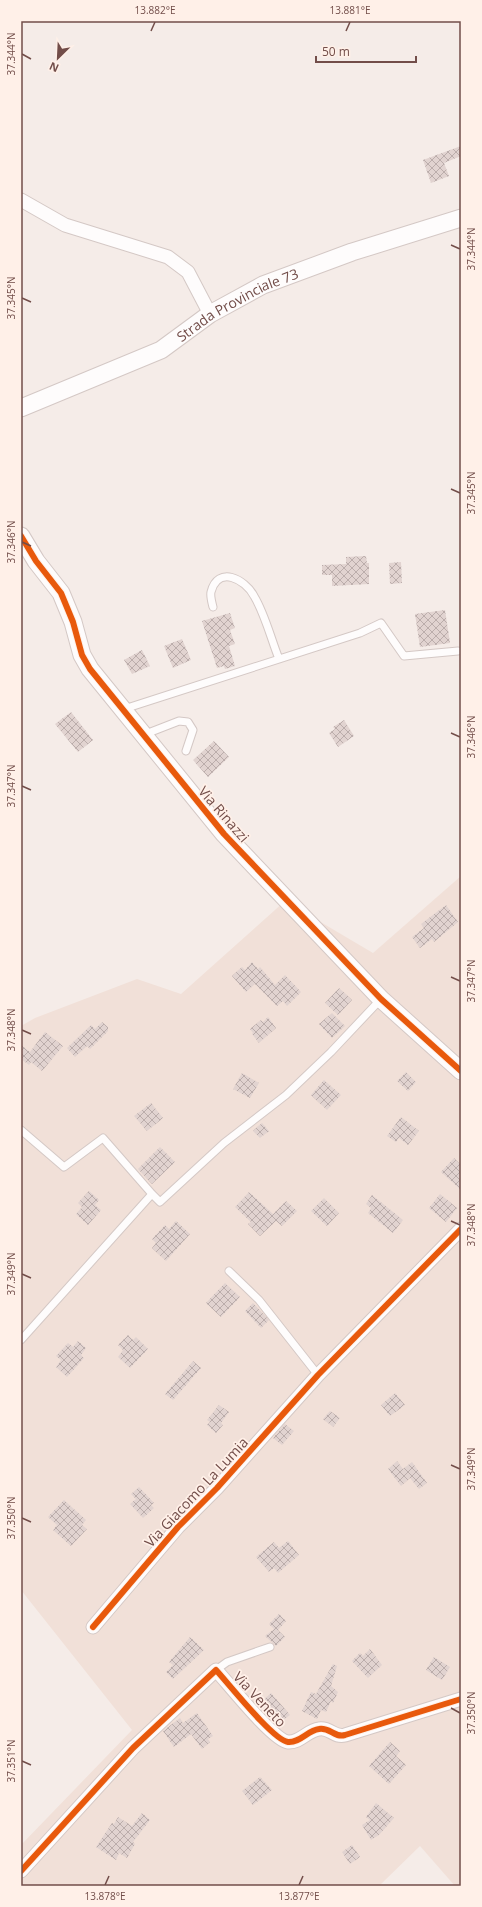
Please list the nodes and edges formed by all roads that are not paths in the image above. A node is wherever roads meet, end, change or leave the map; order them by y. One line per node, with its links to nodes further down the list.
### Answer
1 (21, 200): 3 (street)
2 (461, 218): 3 (street, Strada Provinciale 73)
3 (210, 314): 4 (street, Strada Provinciale 73)
4 (21, 408)
5 (21, 536): 9 (street, Via Rinazzi)
6 (213, 607): 8 (lane)
7 (458, 651): 8 (lane)
8 (279, 659): 9 (lane)
9 (122, 709): 10 (street, Via Rinazzi)
10 (143, 735): 11 (lane); 12 (street, Via Rinazzi)
11 (186, 750)
12 (381, 999): 13 (street, Via Rinazzi); 15 (lane)
13 (461, 1071)
14 (21, 1130): 15 (lane)
15 (152, 1194): 18 (lane)
16 (461, 1229): 19 (street, Via Giacomo La Lumia)
17 (228, 1271): 19 (lane)
18 (21, 1340)
19 (318, 1375): 20 (street, Via Giacomo La Lumia)
20 (93, 1627)
21 (270, 1647): 22 (lane)
22 (216, 1670): 23 (street, Via Veneto); 24 (street, Via Veneto)
23 (461, 1699)
24 (21, 1871)

